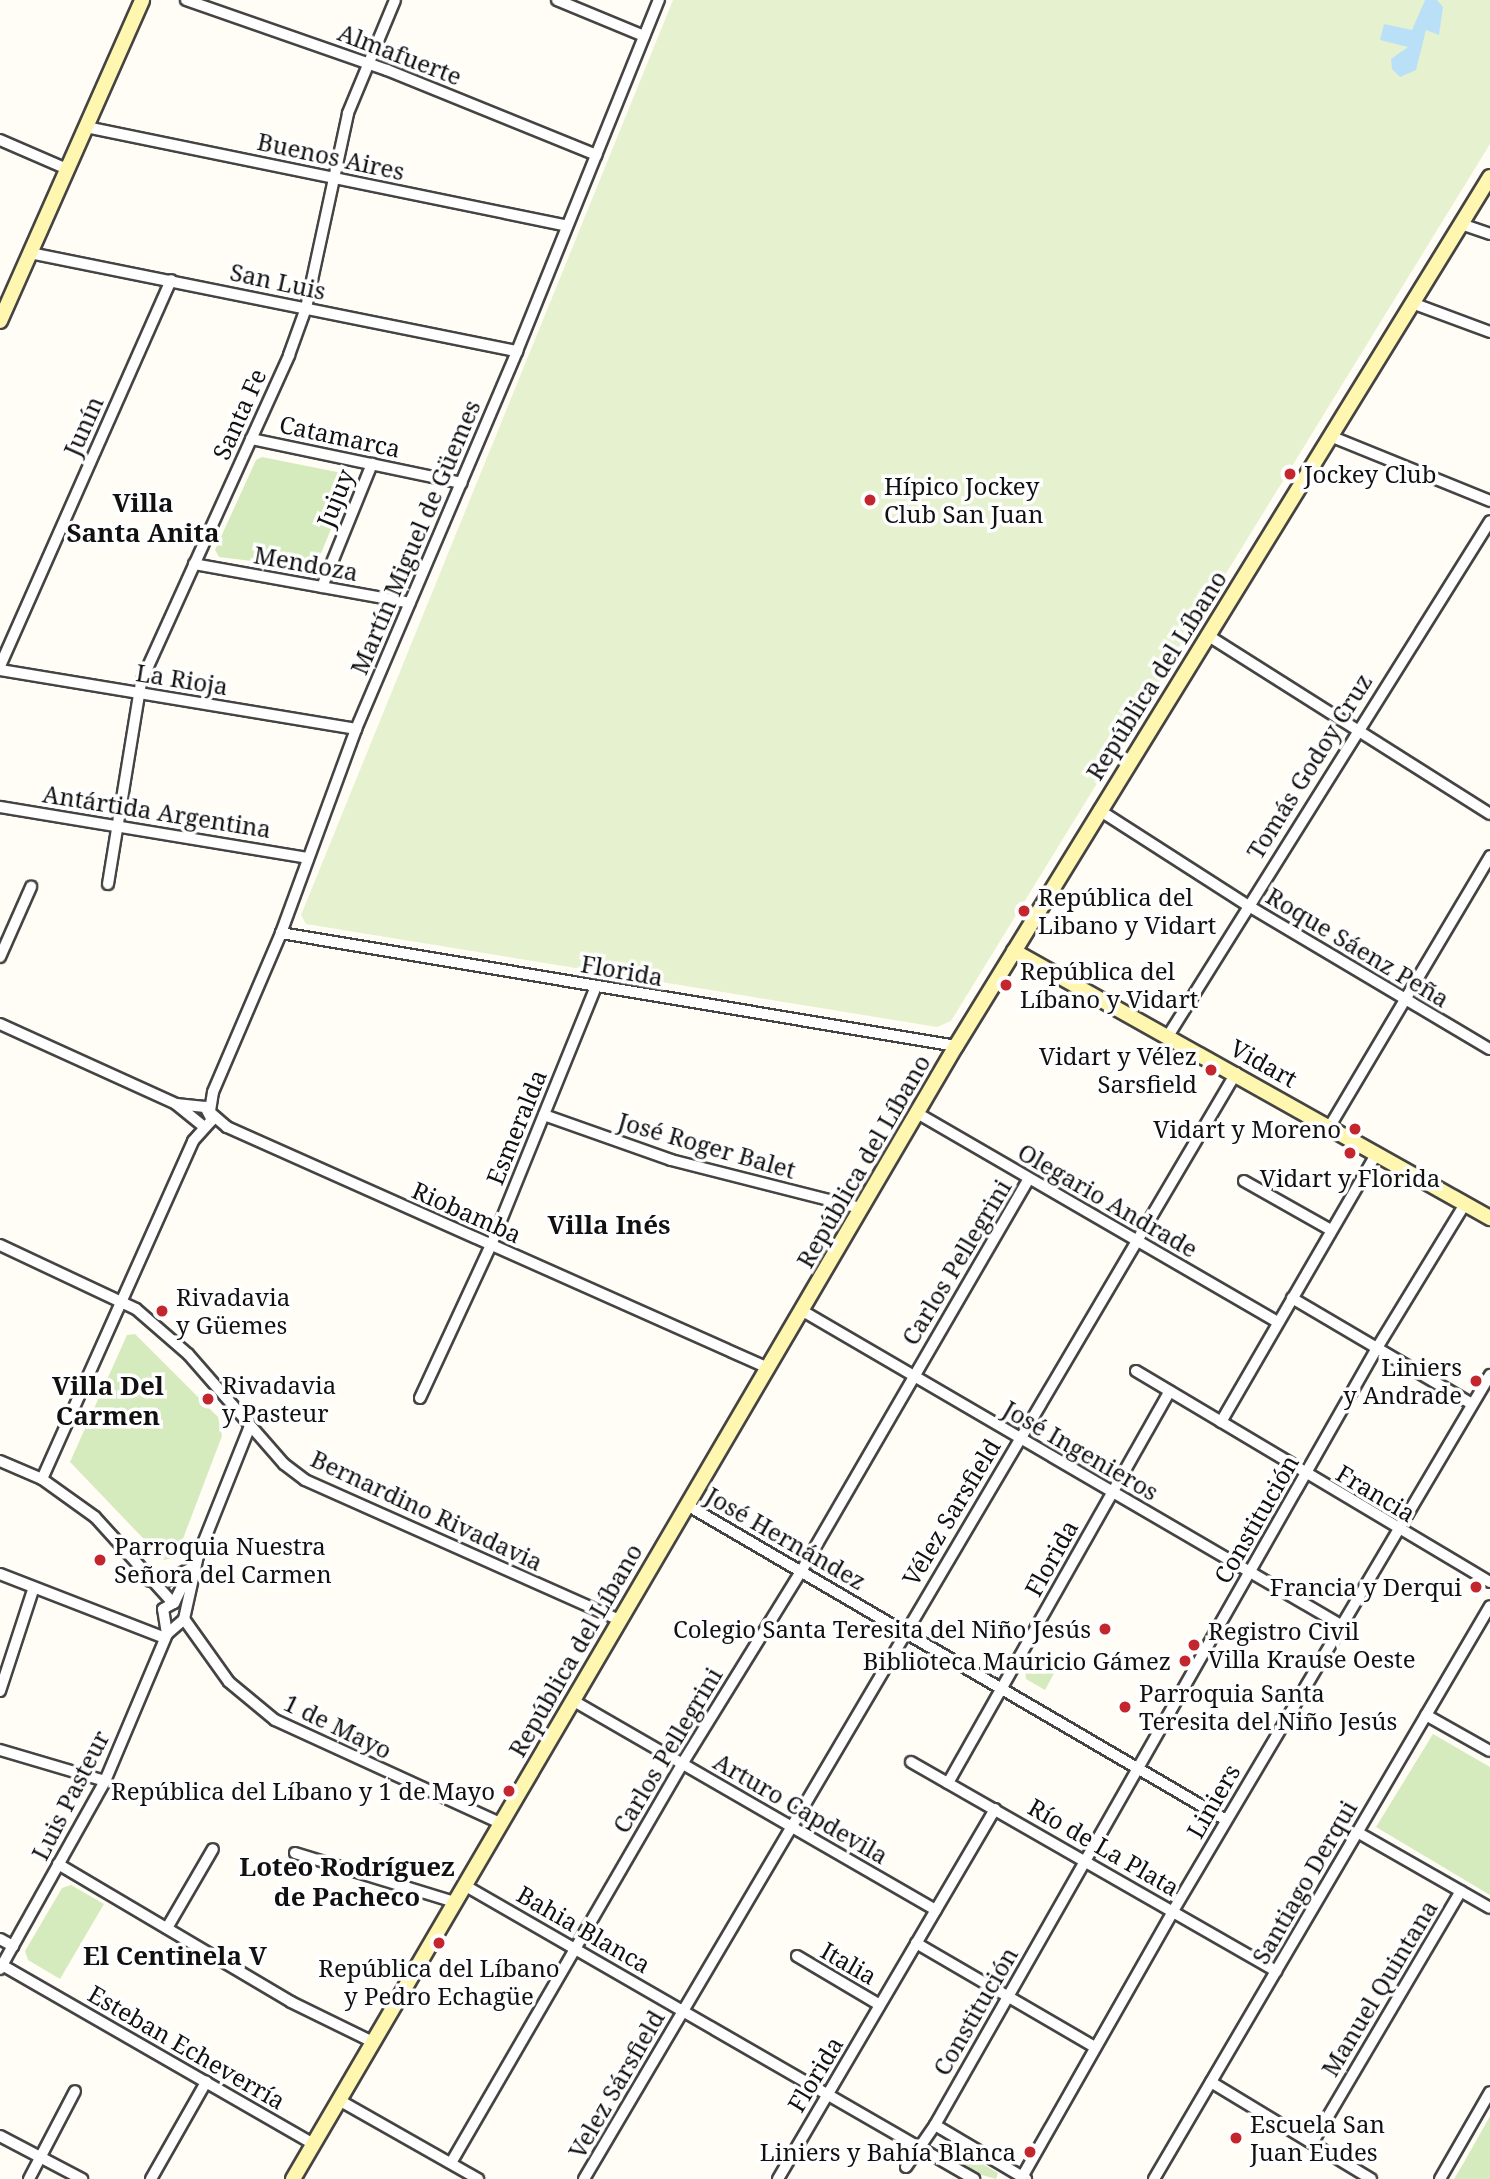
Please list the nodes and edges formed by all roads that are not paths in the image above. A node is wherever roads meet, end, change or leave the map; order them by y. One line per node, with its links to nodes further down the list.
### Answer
1 (142, 0): 8 (main road)
2 (186, 0): 7 (street, Almafuerte)
3 (395, 0): 7 (street, Santa Fe)
4 (557, 0): 6 (street)
5 (659, 0): 6 (street, Martín Miguel de Güemes)
6 (644, 36): 10 (street, Martín Miguel de Güemes)
7 (369, 63): 10 (street, Almafuerte); 12 (street, Santa Fe)
8 (86, 127): 11 (main road); 12 (street, Buenos Aires)
9 (0, 140): 11 (street)
10 (596, 155): 15 (street, Martín Miguel de Güemes)
11 (67, 169): 17 (main road)
12 (334, 178): 15 (street, Buenos Aires); 20 (street, Santa Fe)
13 (1490, 178): 14 (main road, República del Líbano)
14 (1461, 224): 16 (street); 19 (main road, República del Líbano)
15 (567, 226): 23 (street, Martín Miguel de Güemes)
16 (1490, 234)
17 (30, 253): 18 (street, San Luis); 21 (main road)
18 (171, 280): 20 (street, San Luis); 34 (street, Junín)
19 (1412, 303): 22 (street); 24 (main road, República del Líbano)
20 (306, 308): 23 (street, San Luis); 25 (street, Santa Fe)
21 (0, 321)
22 (1490, 332)
23 (517, 351): 27 (street, Martín Miguel de Güemes)
24 (1331, 436): 28 (street); 33 (main road, República del Líbano)
25 (251, 439): 26 (street, Catamarca); 30 (street, Santa Fe)
26 (372, 464): 27 (street, Catamarca); 31 (street, Jujuy)
27 (461, 483): 32 (street, Martín Miguel de Güemes)
28 (1490, 501)
29 (1490, 521): 36 (street, Tomás Godoy Cruz)
30 (194, 564): 31 (street, Mendoza); 35 (street, Santa Fe)
31 (322, 587): 32 (street, Mendoza)
32 (410, 603): 37 (street, Martín Miguel de Güemes)
33 (1207, 635): 36 (street); 39 (main road, República del Líbano)
34 (0, 668): 35 (street, La Rioja)
35 (139, 693): 37 (street, La Rioja); 41 (street, Santa Fe)
36 (1357, 728): 40 (street); 46 (street, Tomás Godoy Cruz)
37 (356, 729): 43 (street, Martín Miguel de Güemes)
38 (0, 807): 41 (street, Antártida Argentina)
39 (1099, 810): 46 (street, Roque Sáenz Peña); 48 (main road, República del Líbano)
40 (1490, 814)
41 (117, 826): 43 (street, Antártida Argentina); 44 (street, Santa Fe)
42 (1490, 856): 51 (street)
43 (307, 858): 47 (street, Martín Miguel de Güemes)
44 (108, 884)
45 (31, 887): 49 (street)
46 (1247, 905): 51 (street, Roque Sáenz Peña); 53 (street, Tomás Godoy Cruz)
47 (281, 933): 50 (street, Florida); 58 (street, Martín Miguel de Güemes)
48 (1014, 951): 53 (main road, Vidart); 54 (main road, República del Líbano)
49 (0, 957)
50 (596, 986): 54 (street, Florida); 60 (street, Esmeralda)
51 (1405, 1000): 55 (street, Roque Sáenz Peña); 62 (street)
52 (0, 1024): 57 (street)
53 (1168, 1036): 56 (main road, Vidart)
54 (956, 1046): 59 (main road, República del Líbano)
55 (1490, 1049)
56 (1236, 1073): 62 (main road, Vidart); 71 (street, Vélez Sarsfield)
57 (176, 1104): 58 (street); 61 (street)
58 (205, 1110): 61 (street); 61 (street); 63 (street, Riobamba)
59 (917, 1113): 65 (street, Olegario Andrade); 68 (main road, República del Líbano)
60 (544, 1115): 68 (street, José Roger Balet); 73 (street, Esmeralda)
61 (199, 1124): 63 (street, Riobamba); 75 (street)
62 (1330, 1126): 64 (main road, Vidart)
63 (227, 1127): 73 (street, Riobamba)
64 (1377, 1153): 67 (main road, Vidart); 70 (street)
65 (1029, 1179): 71 (street, Olegario Andrade); 81 (street, Carlos Pellegrini)
66 (1244, 1181): 70 (street)
67 (1465, 1204): 69 (main road, Vidart); 78 (street, Constitución)
68 (861, 1208): 76 (main road, República del Líbano)
69 (1490, 1218)
70 (1331, 1230): 74 (street)
71 (1137, 1241): 77 (street, Olegario Andrade); 88 (street, Vélez Sarsfield)
72 (0, 1245): 75 (street, Bernardino Rivadavia)
73 (491, 1245): 79 (street, Riobamba); 84 (street, Esmeralda)
74 (1292, 1298): 77 (street); 78 (street)
75 (122, 1300): 87 (street, Bernardino Rivadavia); 91 (street)
76 (801, 1310): 79 (main road, República del Líbano); 81 (street, José Ingenieros)
77 (1278, 1322): 86 (street)
78 (1377, 1348): 85 (street); 90 (street, Constitución)
79 (768, 1368): 93 (main road, República del Líbano)
80 (1136, 1371): 83 (street, Francia)
81 (913, 1375): 88 (street, José Ingenieros); 97 (street, Carlos Pellegrini)
82 (1490, 1375): 85 (street, Liniers)
83 (1170, 1391): 86 (street, Francia); 92 (street, Florida)
84 (420, 1398)
85 (1472, 1404): 94 (street, Liniers)
86 (1221, 1422): 90 (street, Francia)
87 (250, 1426): 95 (street, Luis Pasteur); 107 (street, Bernardino Rivadavia)
88 (1020, 1439): 92 (street, José Ingenieros); 110 (street, Vélez Sarsfield)
89 (0, 1461): 91 (street)
90 (1306, 1475): 94 (street, Francia); 98 (street, Constitución)
91 (42, 1479): 100 (street)
92 (1112, 1493): 98 (street, José Ingenieros); 112 (street, Florida)
93 (687, 1505): 97 (street, José Hernández); 107 (main road, República del Líbano)
94 (1399, 1531): 101 (street, Francia); 109 (street, Liniers)
95 (198, 1556): 96 (street, Luis Pasteur); 108 (street, Luis Pasteur)
96 (188, 1570): 100 (street); 104 (street, Luis Pasteur)
97 (802, 1570): 110 (street, José Hernández); 119 (street, Carlos Pellegrini)
98 (1250, 1572): 109 (street, José Ingenieros); 120 (street, Constitución)
99 (0, 1574): 102 (street)
100 (150, 1581): 103 (street)
101 (1490, 1582)
102 (34, 1587): 111 (street); 113 (street)
103 (160, 1594): 104 (street); 106 (street)
104 (174, 1603): 106 (street); 108 (street)
105 (1490, 1606): 115 (street, Santiago Derqui)
106 (163, 1609): 108 (street)
107 (619, 1620): 114 (main road, República del Líbano)
108 (179, 1622): 111 (street, Luis Pasteur); 125 (street, 1 de Mayo)
109 (1340, 1625): 124 (street, Liniers)
110 (904, 1631): 112 (street, José Hernández); 126 (street, Vélez Sarsfield)
111 (166, 1636): 121 (street, Luis Pasteur)
112 (1002, 1688): 120 (street, José Hernández); 122 (street, Florida)
113 (0, 1691)
114 (572, 1700): 119 (street, Arturo Capdevila); 125 (main road, República del Líbano)
115 (1426, 1715): 117 (street); 127 (street, Santiago Derqui)
116 (0, 1750): 121 (street)
117 (1490, 1752)
118 (911, 1762): 122 (street, Río de La Plata)
119 (682, 1763): 126 (street, Arturo Capdevila); 142 (street, Carlos Pellegrini)
120 (1139, 1768): 124 (street, José Hernández); 130 (street, Constitución)
121 (105, 1781): 131 (street, Luis Pasteur)
122 (948, 1783): 123 (street, Río de La Plata)
123 (995, 1809): 130 (street, Río de La Plata); 136 (street, Florida)
124 (1226, 1820): 137 (street, Liniers)
125 (500, 1824): 132 (main road, República del Líbano)
126 (791, 1827): 136 (street, Arturo Capdevila); 148 (street, Vélez Sarsfield)
127 (1357, 1832): 133 (street); 145 (street, Santiago Derqui)
128 (213, 1849): 138 (street)
129 (295, 1853): 134 (street)
130 (1086, 1860): 137 (street, Río de La Plata); 146 (street, Constitución)
131 (58, 1864): 138 (street); 141 (street, Luis Pasteur)
132 (464, 1885): 134 (main road, República del Líbano); 142 (street, Bahia Blanca)
133 (1461, 1891): 135 (street); 159 (street, Manuel Quintana)
134 (454, 1902): 149 (main road, República del Líbano)
135 (1490, 1908)
136 (936, 1910): 140 (street, Florida)
137 (1173, 1911): 145 (street, Río de La Plata); 150 (street, Liniers)
138 (167, 1928): 149 (street)
139 (0, 1939): 141 (street)
140 (916, 1943): 146 (street); 147 (street, Florida)
141 (13, 1945): 144 (street, Luis Pasteur)
142 (575, 1948): 148 (street, Bahia Blanca); 163 (street, Carlos Pellegrini)
143 (797, 1956): 147 (street, Italia)
144 (1, 1967): 151 (street, Esteban Echeverría)
145 (1276, 1971): 152 (street, Santiago Derqui)
146 (1007, 1996): 150 (street); 157 (street, Constitución)
147 (880, 2005): 155 (street, Florida)
148 (683, 2011): 155 (street, Bahia Blanca); 172 (street, Velez Sársfield)
149 (373, 2042): 156 (main road, República del Líbano)
150 (1095, 2047): 166 (street, Liniers)
151 (206, 2082): 160 (street, Esteban Echeverría); 169 (street)
152 (1211, 2082): 159 (street); 175 (street, Santiago Derqui)
153 (75, 2091): 162 (street)
154 (1490, 2092): 177 (street)
155 (827, 2093): 161 (street, Bahia Blanca); 173 (street, Florida)
156 (338, 2100): 160 (main road, República del Líbano); 163 (street)
157 (935, 2125): 161 (street, Constitución); 166 (street)
158 (0, 2136): 162 (street)
159 (1313, 2142): 176 (street)
160 (313, 2144): 170 (main road, República del Líbano)
161 (920, 2148): 164 (street, Constitución); 165 (street, Bahia Blanca)
162 (41, 2157): 167 (street); 168 (street)
163 (451, 2163): 171 (street)
164 (905, 2167)
165 (957, 2175): 174 (street, Bahia Blanca)
166 (1023, 2178)
167 (29, 2179)
168 (82, 2179)
169 (151, 2179)
170 (293, 2179)
171 (478, 2179)
172 (584, 2179)
173 (778, 2179)
174 (974, 2179)
175 (1154, 2179)
176 (1371, 2179)
177 (1440, 2179)

